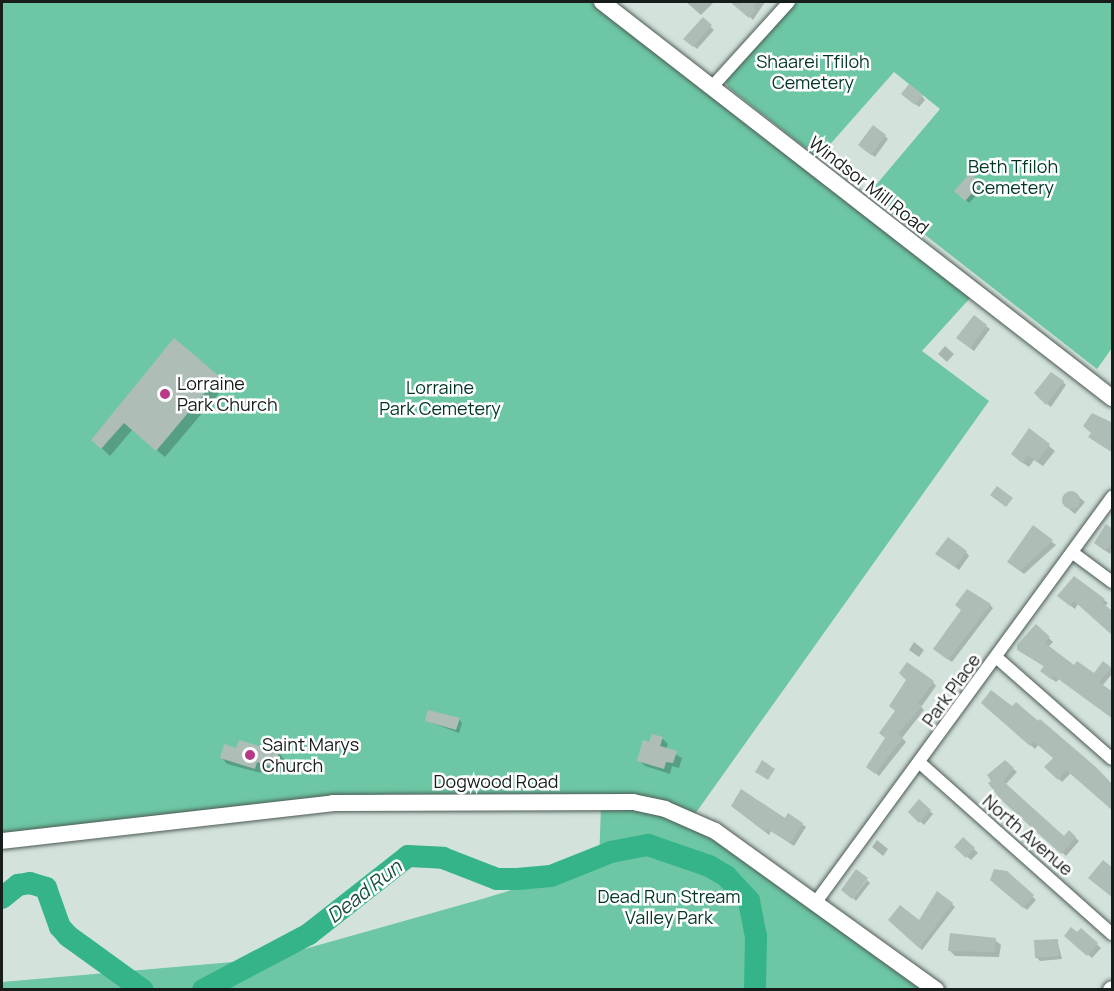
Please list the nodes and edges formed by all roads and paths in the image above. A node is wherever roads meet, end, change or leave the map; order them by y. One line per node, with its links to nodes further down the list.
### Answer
1 (789, 2): 3 (street)
2 (612, 4): 3 (street, Windsor Mill Road)
3 (711, 88): 4 (street, Windsor Mill Road)
4 (1113, 398)
5 (1113, 497): 6 (street, Park Place)
6 (1073, 553): 7 (street); 8 (street, Park Place)
7 (1113, 582)
8 (996, 657): 9 (street); 10 (street, Park Place)
9 (1113, 759)
10 (920, 763): 12 (street, Park Place); 13 (street, North Avenue)
11 (2, 841): 12 (street, Dogwood Road)
12 (816, 902): 14 (street, Dogwood Road)
13 (1113, 934)
14 (936, 990)

